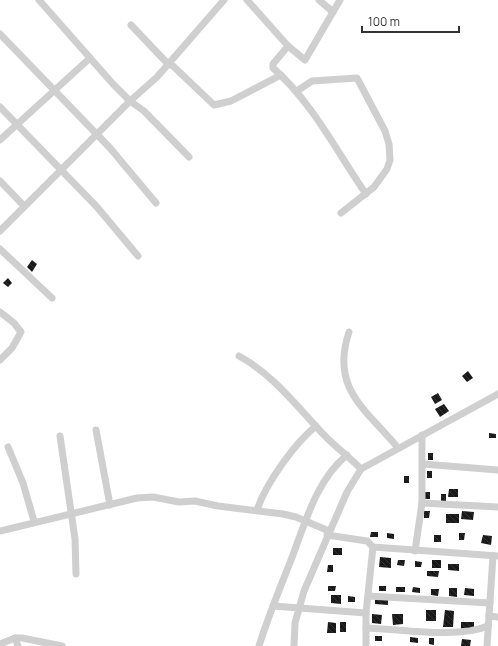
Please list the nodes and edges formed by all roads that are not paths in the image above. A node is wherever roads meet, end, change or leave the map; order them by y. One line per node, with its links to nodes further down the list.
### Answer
1 (39, 0): 10 (street)
2 (224, 0): 11 (street)
3 (248, 0): 9 (street)
4 (318, 0): 6 (street)
5 (340, 0): 6 (street)
6 (333, 12): 9 (street)
7 (131, 25): 11 (street)
8 (1, 37): 13 (street)
9 (288, 46): 12 (street)
10 (90, 58): 13 (street); 15 (street)
11 (168, 64): 12 (street); 15 (street)
12 (281, 75): 14 (street)
13 (54, 90): 17 (street); 18 (street)
14 (297, 91): 23 (street); 23 (street)
15 (130, 101): 18 (street); 20 (street)
16 (0, 107): 17 (street)
17 (16, 124): 19 (street); 21 (street)
18 (96, 134): 21 (street); 24 (street)
19 (0, 140)
20 (189, 157)
21 (60, 169): 25 (street); 29 (street)
22 (0, 181): 25 (street)
23 (366, 194): 26 (street)
24 (156, 203)
25 (24, 206): 27 (street)
26 (341, 213)
27 (0, 231)
28 (0, 249): 30 (street)
29 (138, 256)
30 (52, 298)
31 (0, 312): 34 (street)
32 (349, 332): 41 (street)
33 (239, 356): 36 (street)
34 (0, 360)
35 (498, 394): 38 (street)
36 (316, 426): 42 (street); 49 (street)
37 (96, 430): 47 (street)
38 (422, 435): 41 (street); 43 (street)
39 (60, 436): 50 (street)
40 (8, 447): 51 (street)
41 (398, 448): 44 (street)
42 (347, 455): 44 (street); 52 (street)
43 (423, 464): 45 (street); 46 (street)
44 (362, 469): 54 (street)
45 (498, 470)
46 (422, 503): 48 (street); 56 (street)
47 (110, 505): 49 (street); 50 (street)
48 (498, 507)
49 (258, 510): 52 (street)
50 (72, 513): 51 (street); 58 (street)
51 (34, 521): 53 (street)
52 (306, 521): 54 (street); 61 (street)
53 (0, 531)
54 (328, 533): 55 (street); 62 (street)
55 (373, 547): 56 (street); 59 (street)
56 (415, 551): 57 (street)
57 (496, 556): 60 (street)
58 (76, 574)
59 (368, 596): 60 (street); 63 (street)
60 (490, 603): 64 (street)
61 (273, 606): 62 (street); 72 (street)
62 (298, 608): 63 (street); 73 (street)
63 (366, 613): 67 (street)
64 (489, 616): 65 (street); 66 (street)
65 (498, 617)
66 (488, 626): 67 (street); 75 (street)
67 (366, 628): 74 (street)
68 (15, 638): 69 (street); 70 (street); 71 (street)
69 (0, 644)
70 (18, 646)
71 (62, 646)
72 (259, 646)
73 (294, 646)
74 (366, 646)
75 (487, 646)

